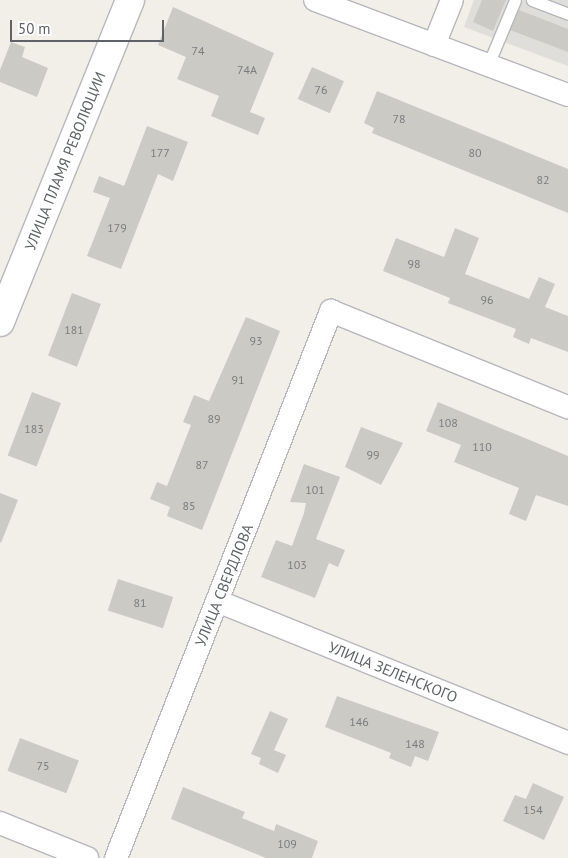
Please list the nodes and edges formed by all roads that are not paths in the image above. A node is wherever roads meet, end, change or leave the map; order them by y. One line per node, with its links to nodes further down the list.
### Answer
1 (130, 0): 10 (street, УЛИЦА ПЛАМЯ РЕВОЛЮЦИИ)
2 (315, 0): 7 (street)
3 (452, 0): 7 (street)
4 (516, 0): 8 (lane)
5 (532, 0): 6 (lane)
6 (568, 14)
7 (434, 45): 8 (street)
8 (488, 65): 9 (street)
9 (568, 95)
10 (0, 322)
11 (568, 407): 12 (street, УЛИЦА СВЕРДЛОВА)
12 (217, 601): 13 (street, УЛИЦА ЗЕЛЕНСКОГО); 16 (street, УЛИЦА СВЕРДЛОВА)
13 (568, 743)
14 (0, 823): 15 (street)
15 (87, 858)
16 (116, 858)

